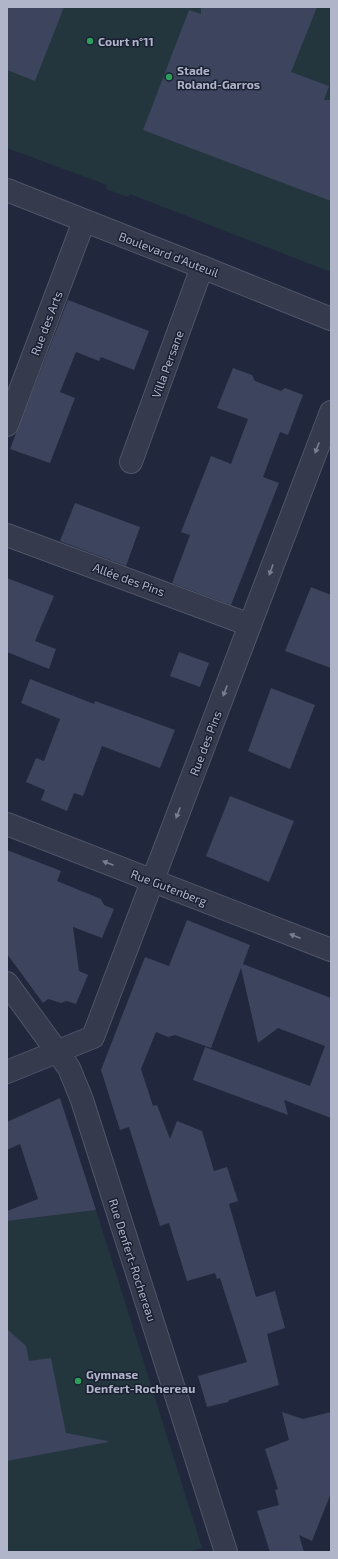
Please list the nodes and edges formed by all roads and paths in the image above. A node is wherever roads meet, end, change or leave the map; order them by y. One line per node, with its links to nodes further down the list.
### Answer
1 (7, 190): 2 (street, Boulevard d'Auteuil)
2 (84, 221): 3 (street, Boulevard d'Auteuil); 6 (street, Rue des Arts)
3 (202, 266): 4 (street, Boulevard d'Auteuil); 7 (street, Villa Persane)
4 (331, 319)
5 (331, 412): 9 (street, Rue des Pins, one-way to 9)
6 (7, 425)
7 (131, 462)
8 (7, 535): 9 (street, Allée des Pins)
9 (250, 624): 11 (street, Rue des Pins, one-way to 11)
10 (7, 824): 11 (street, Rue Gutenberg, one-way to 10)
11 (152, 880): 12 (street, Rue Gutenberg, one-way to 11); 14 (street, Rue des Pins)
12 (331, 950)
13 (7, 983): 14 (street, Rue Denfert-Rochereau)
14 (57, 1052): 15 (street, Rue des Pins); 16 (street, Rue Denfert-Rochereau)
15 (7, 1072)
16 (226, 1552)

